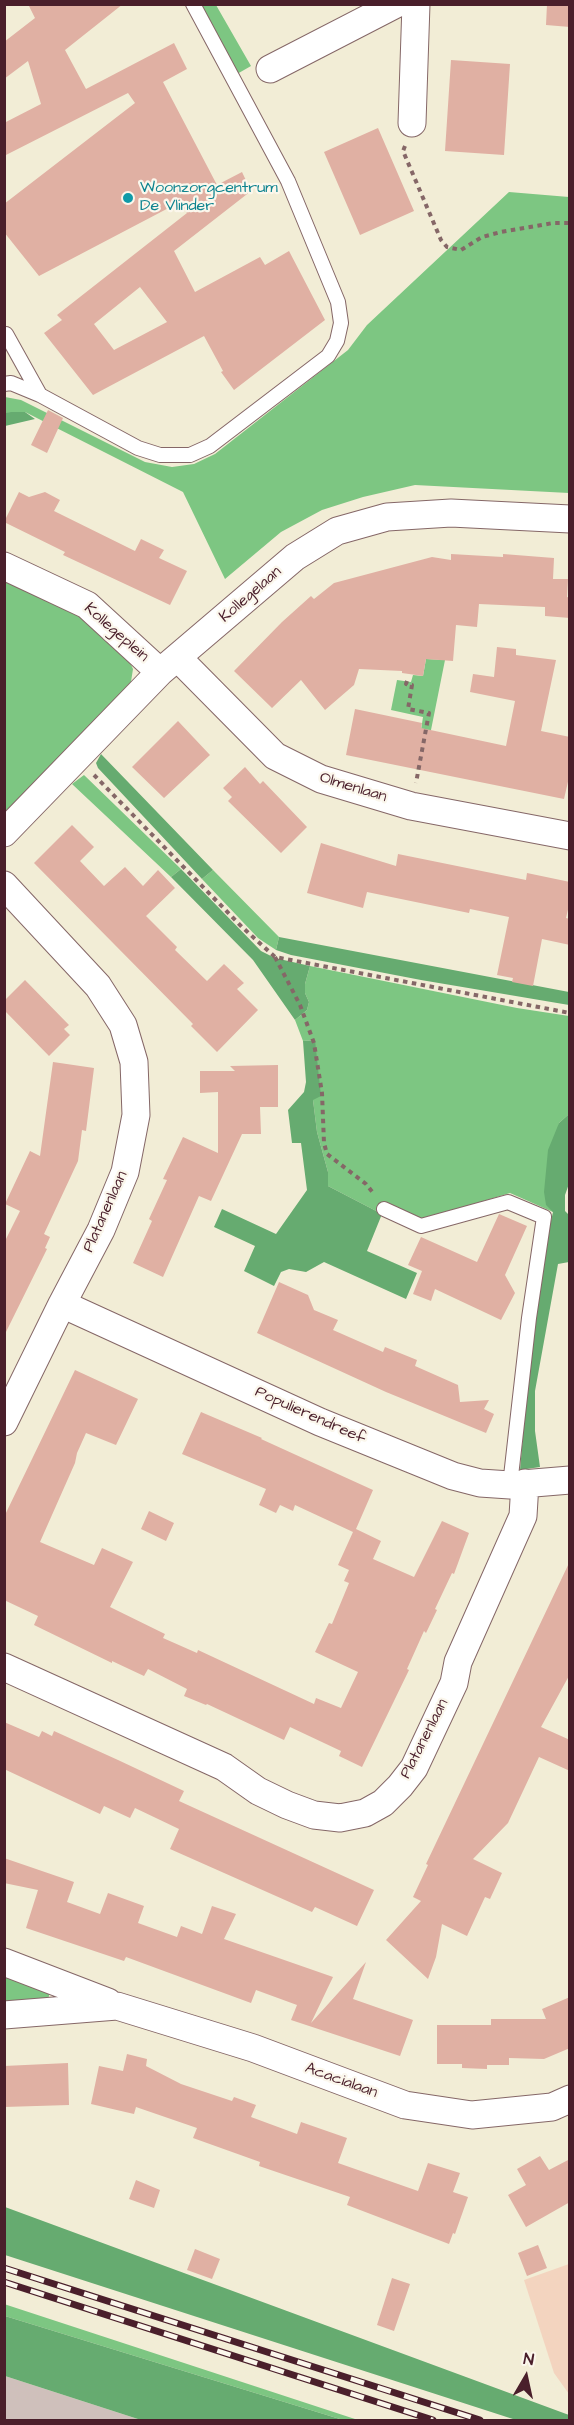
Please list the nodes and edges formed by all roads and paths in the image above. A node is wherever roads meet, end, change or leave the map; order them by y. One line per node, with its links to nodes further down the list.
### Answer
1 (193, 4): 10 (lane)
2 (396, 4): 4 (street)
3 (416, 4): 5 (street)
4 (270, 69)
5 (412, 123): 6 (path)
6 (570, 223)
7 (6, 334): 8 (lane)
8 (21, 360): 9 (lane); 10 (lane)
9 (8, 383): 10 (lane)
10 (40, 394)
11 (570, 519): 13 (street, Kollegelaan)
12 (4, 566): 13 (street, Kollegeplein)
13 (169, 665): 15 (street, Kollegelaan); 16 (street, Olmenlaan)
14 (407, 681): 16 (path)
15 (78, 758): 17 (street, Kollegelaan); 20 (path)
16 (411, 806): 18 (street, Olmenlaan)
17 (4, 833)
18 (570, 836)
19 (4, 885): 23 (street, Platanenlaan)
20 (274, 957): 21 (path); 22 (path)
21 (570, 1013)
22 (384, 1209): 26 (lane)
23 (62, 1304): 24 (street, Platanenlaan); 26 (street, Populierendreef)
24 (4, 1422)
25 (570, 1480): 26 (street, Populierendreef)
26 (518, 1484): 27 (street, Platanenlaan)
27 (4, 1668)
28 (4, 1962): 29 (street, Acacialaan)
29 (117, 2006): 30 (street, Acacialaan); 31 (street, Acacialaan)
30 (4, 2015)
31 (570, 2099)

